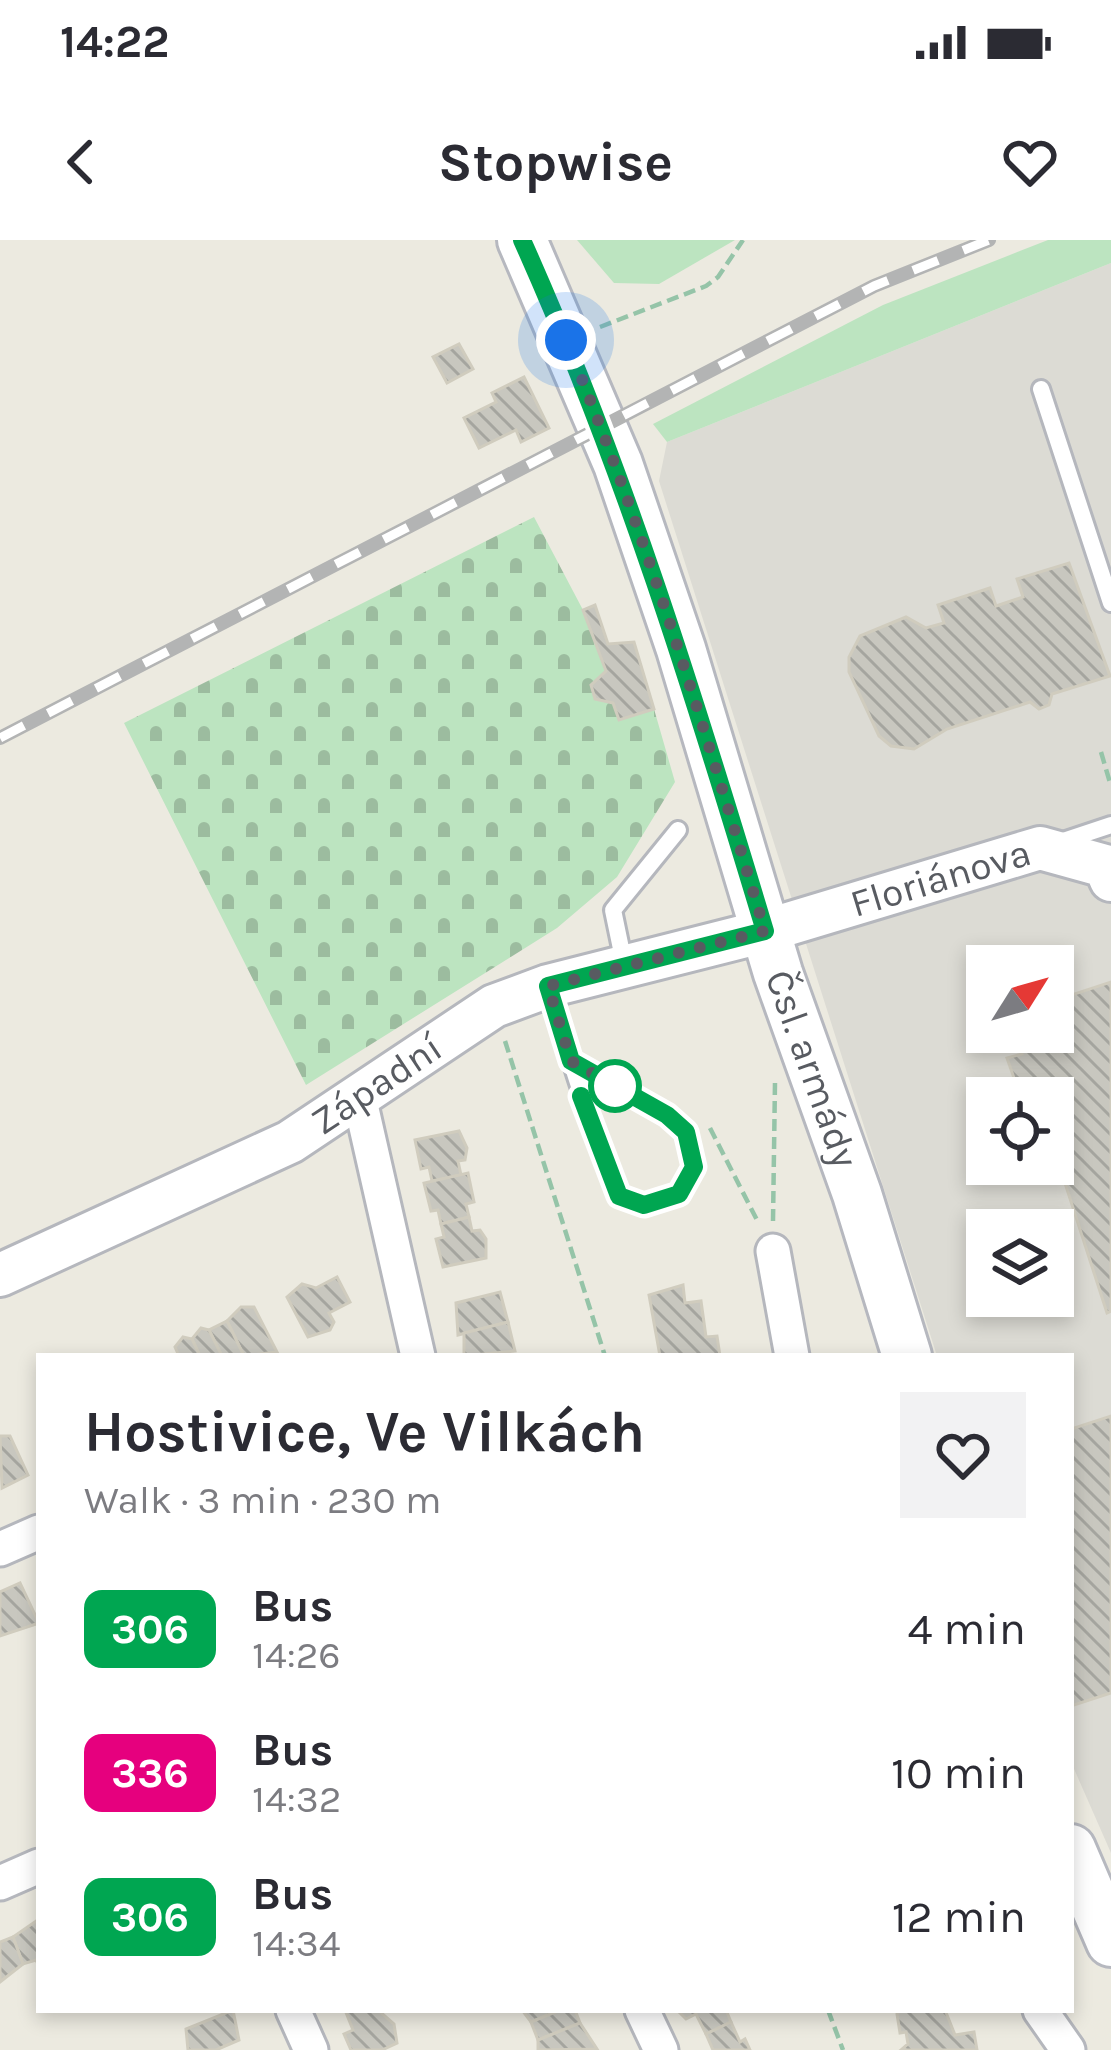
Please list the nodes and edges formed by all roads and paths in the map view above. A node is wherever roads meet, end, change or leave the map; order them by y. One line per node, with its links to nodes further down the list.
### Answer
1 (522, 240): 3 (main road, Čsl. armády)
2 (741, 241): 3 (path)
3 (566, 340): 12 (main road, Čsl. armády)
4 (1041, 389): 5 (lane)
5 (1111, 603)
6 (1101, 752): 7 (path)
7 (1111, 786)
8 (1111, 825): 10 (lane)
9 (678, 830): 13 (lane)
10 (1042, 849): 11 (street, Floriánova); 12 (street, Floriánova)
11 (1111, 880)
12 (765, 931): 13 (street, Západní); 16 (main road, Čsl. armády)
13 (624, 963): 14 (street, Západní)
14 (548, 986): 15 (street, Západní); 17 (lane)
15 (494, 1006): 18 (street, Západní); 23 (path)
16 (801, 1037): 20 (path); 25 (main road, Čsl. armády)
17 (571, 1061): 17 (lane)
18 (359, 1096): 21 (street, Západní); 22 (street)
19 (705, 1119): 20 (path)
20 (773, 1251): 24 (street)
21 (0, 1276)
22 (407, 1352)
23 (604, 1353)
24 (791, 1353)
25 (906, 1353)
26 (36, 1533): 27 (street)
27 (0, 1549)
28 (1074, 1856): 31 (main road)
29 (36, 1867): 30 (street)
30 (0, 1883)
31 (1111, 1942)
32 (294, 2013): 36 (street)
33 (643, 2013): 37 (street)
34 (829, 2013): 38 (path)
35 (1042, 2013): 39 (street)
36 (311, 2050)
37 (661, 2050)
38 (843, 2050)
39 (1068, 2050)

